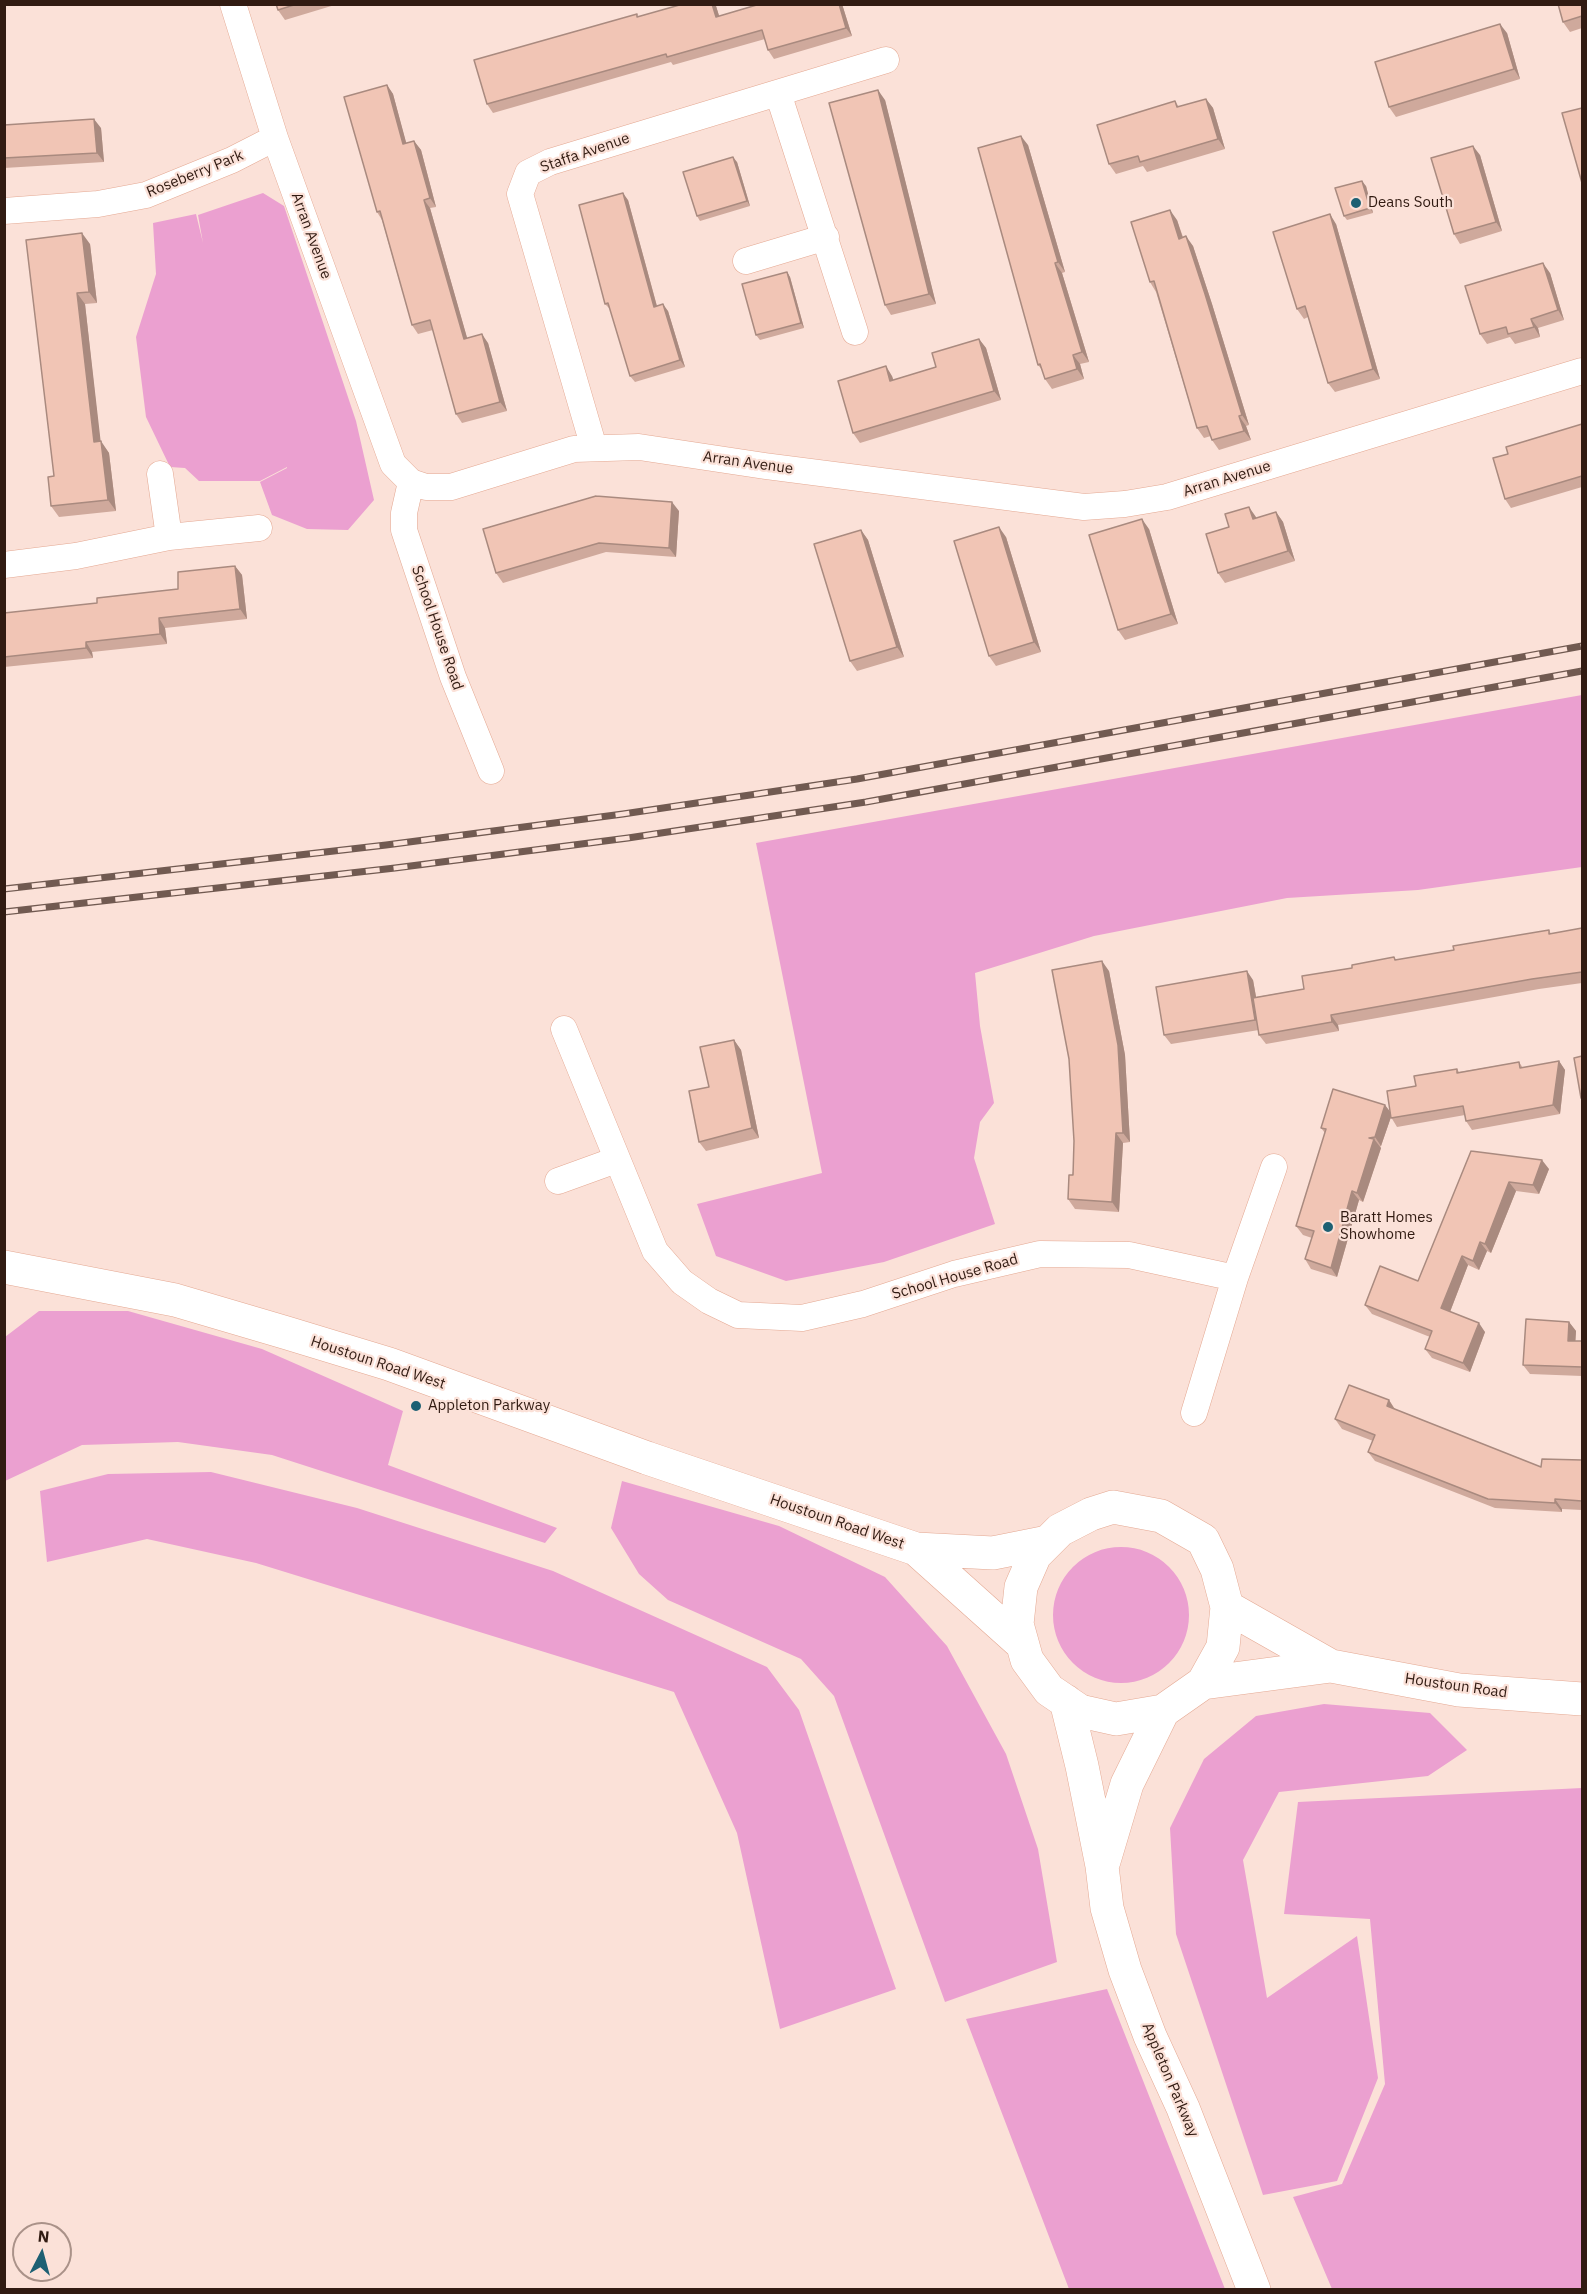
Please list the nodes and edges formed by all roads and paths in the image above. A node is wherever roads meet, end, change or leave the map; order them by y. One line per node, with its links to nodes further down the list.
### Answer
1 (232, 4): 4 (street, Arran Avenue)
2 (886, 60): 3 (street, Staffa Avenue)
3 (778, 93): 6 (street); 10 (street, Staffa Avenue)
4 (275, 138): 5 (street, Roseberry Park); 12 (street, Arran Avenue)
5 (4, 211)
6 (826, 237): 7 (street); 8 (street)
7 (746, 261)
8 (855, 332)
9 (1582, 371): 10 (street, Arran Avenue)
10 (594, 448): 12 (street, Arran Avenue)
11 (160, 474): 14 (street)
12 (411, 482): 16 (street, School House Road)
13 (259, 528): 14 (street)
14 (169, 537): 15 (street)
15 (4, 565)
16 (490, 771)
17 (564, 1029): 18 (street, School House Road)
18 (616, 1160): 20 (street); 22 (street, School House Road)
19 (1274, 1167): 22 (street)
20 (558, 1182)
21 (4, 1267): 23 (street, Houstoun Road West)
22 (1235, 1278): 25 (street)
23 (73, 1280): 24 (street, Houstoun Road West); 27 (street, Houstoun Road West)
24 (4, 1290)
25 (1194, 1413)
26 (1048, 1542): 27 (street, Houstoun Road West); 28 (street); 29 (street)
27 (915, 1549): 29 (street, Houstoun Road West)
28 (1227, 1607): 30 (street, Houstoun Road); 31 (street)
29 (1022, 1644): 33 (street)
30 (1331, 1666): 31 (street, Houstoun Road); 32 (street, Houstoun Road)
31 (1203, 1683): 34 (street)
32 (1582, 1699)
33 (1066, 1701): 34 (street); 35 (street, Appleton Parkway)
34 (1164, 1711): 35 (street, Appleton Parkway)
35 (1102, 1866): 36 (street, Appleton Parkway)
36 (1254, 2289)

